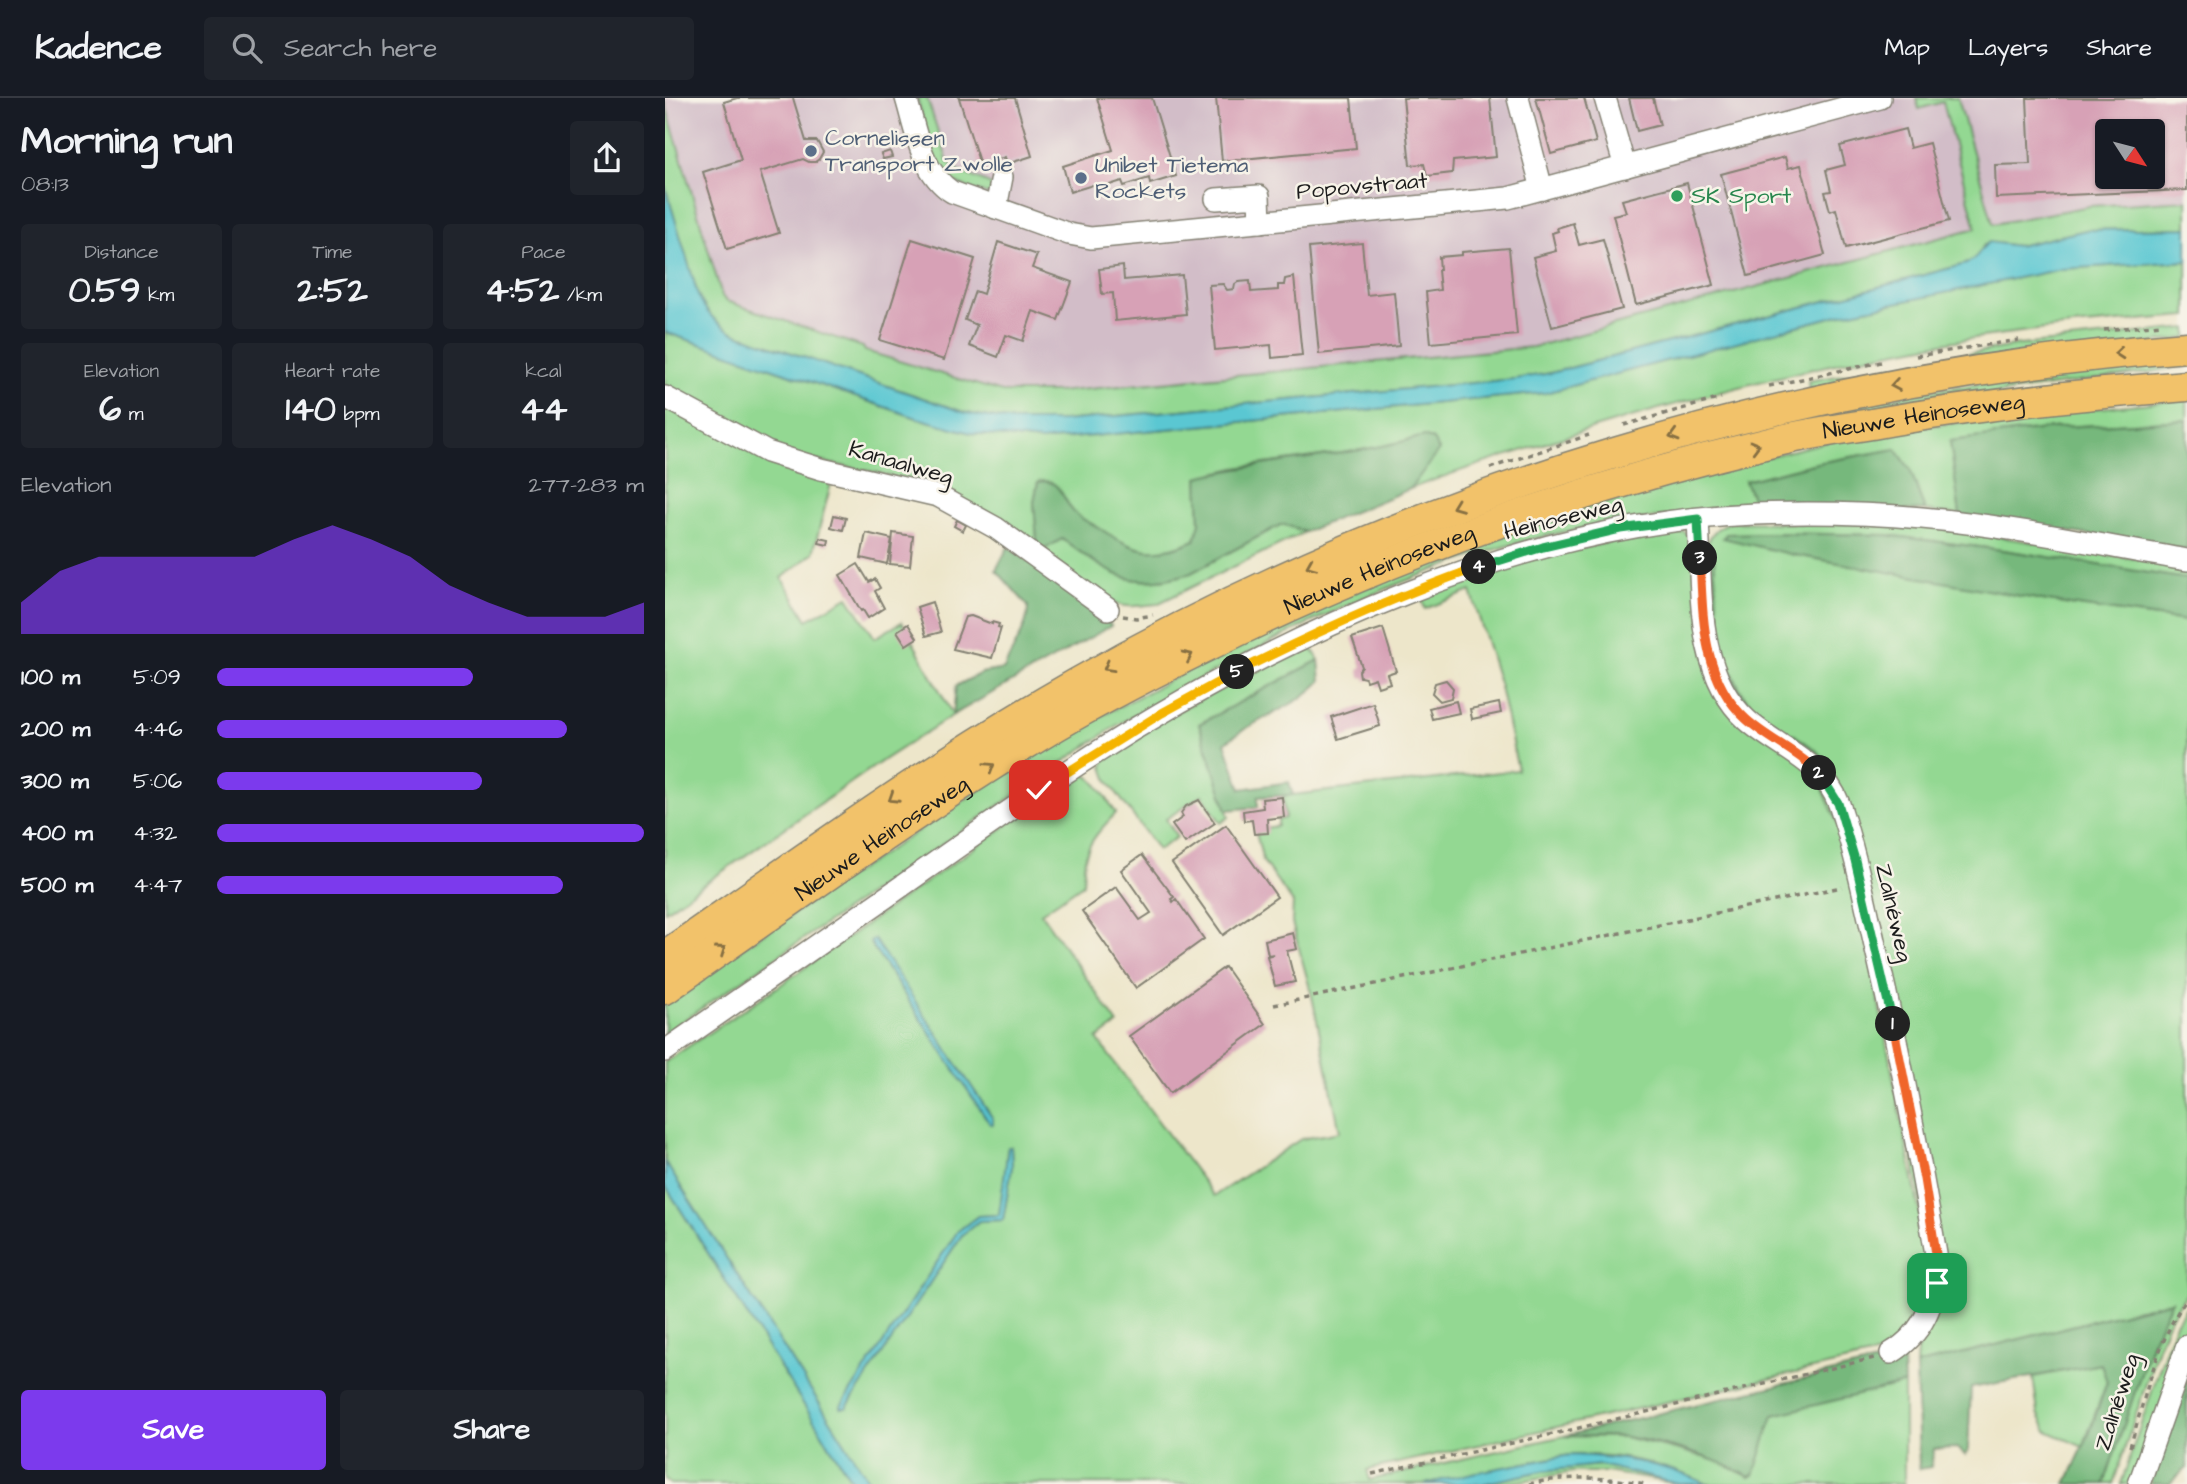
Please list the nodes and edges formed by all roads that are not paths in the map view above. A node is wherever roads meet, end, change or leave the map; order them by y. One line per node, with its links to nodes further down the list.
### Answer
1 (906, 98): 9 (street, Popovstraat)
2 (1518, 98): 7 (street)
3 (1605, 98): 5 (street)
4 (1881, 98): 5 (street, Popovstraat)
5 (1625, 167): 7 (street, Popovstraat)
6 (1002, 177): 9 (street)
7 (1542, 189): 10 (street, Popovstraat)
8 (1216, 199): 10 (street)
9 (996, 208): 10 (street, Popovstraat)
10 (1260, 222)
11 (2187, 347): 17 (highway, Nieuwe Heinoseweg, one-way to 17)
12 (2187, 386): 18 (highway, Nieuwe Heinoseweg, one-way to 12)
13 (665, 397): 16 (street, Kanaalweg)
14 (1698, 519): 15 (street, Heinoseweg); 19 (street, Heinoseweg); 21 (street, Zalnéweg)
15 (2187, 560)
16 (1108, 609)
17 (665, 956)
18 (665, 989)
19 (665, 1051)
20 (2187, 1346): 22 (street, Zalnéweg)
21 (1891, 1353)
22 (2139, 1484)

